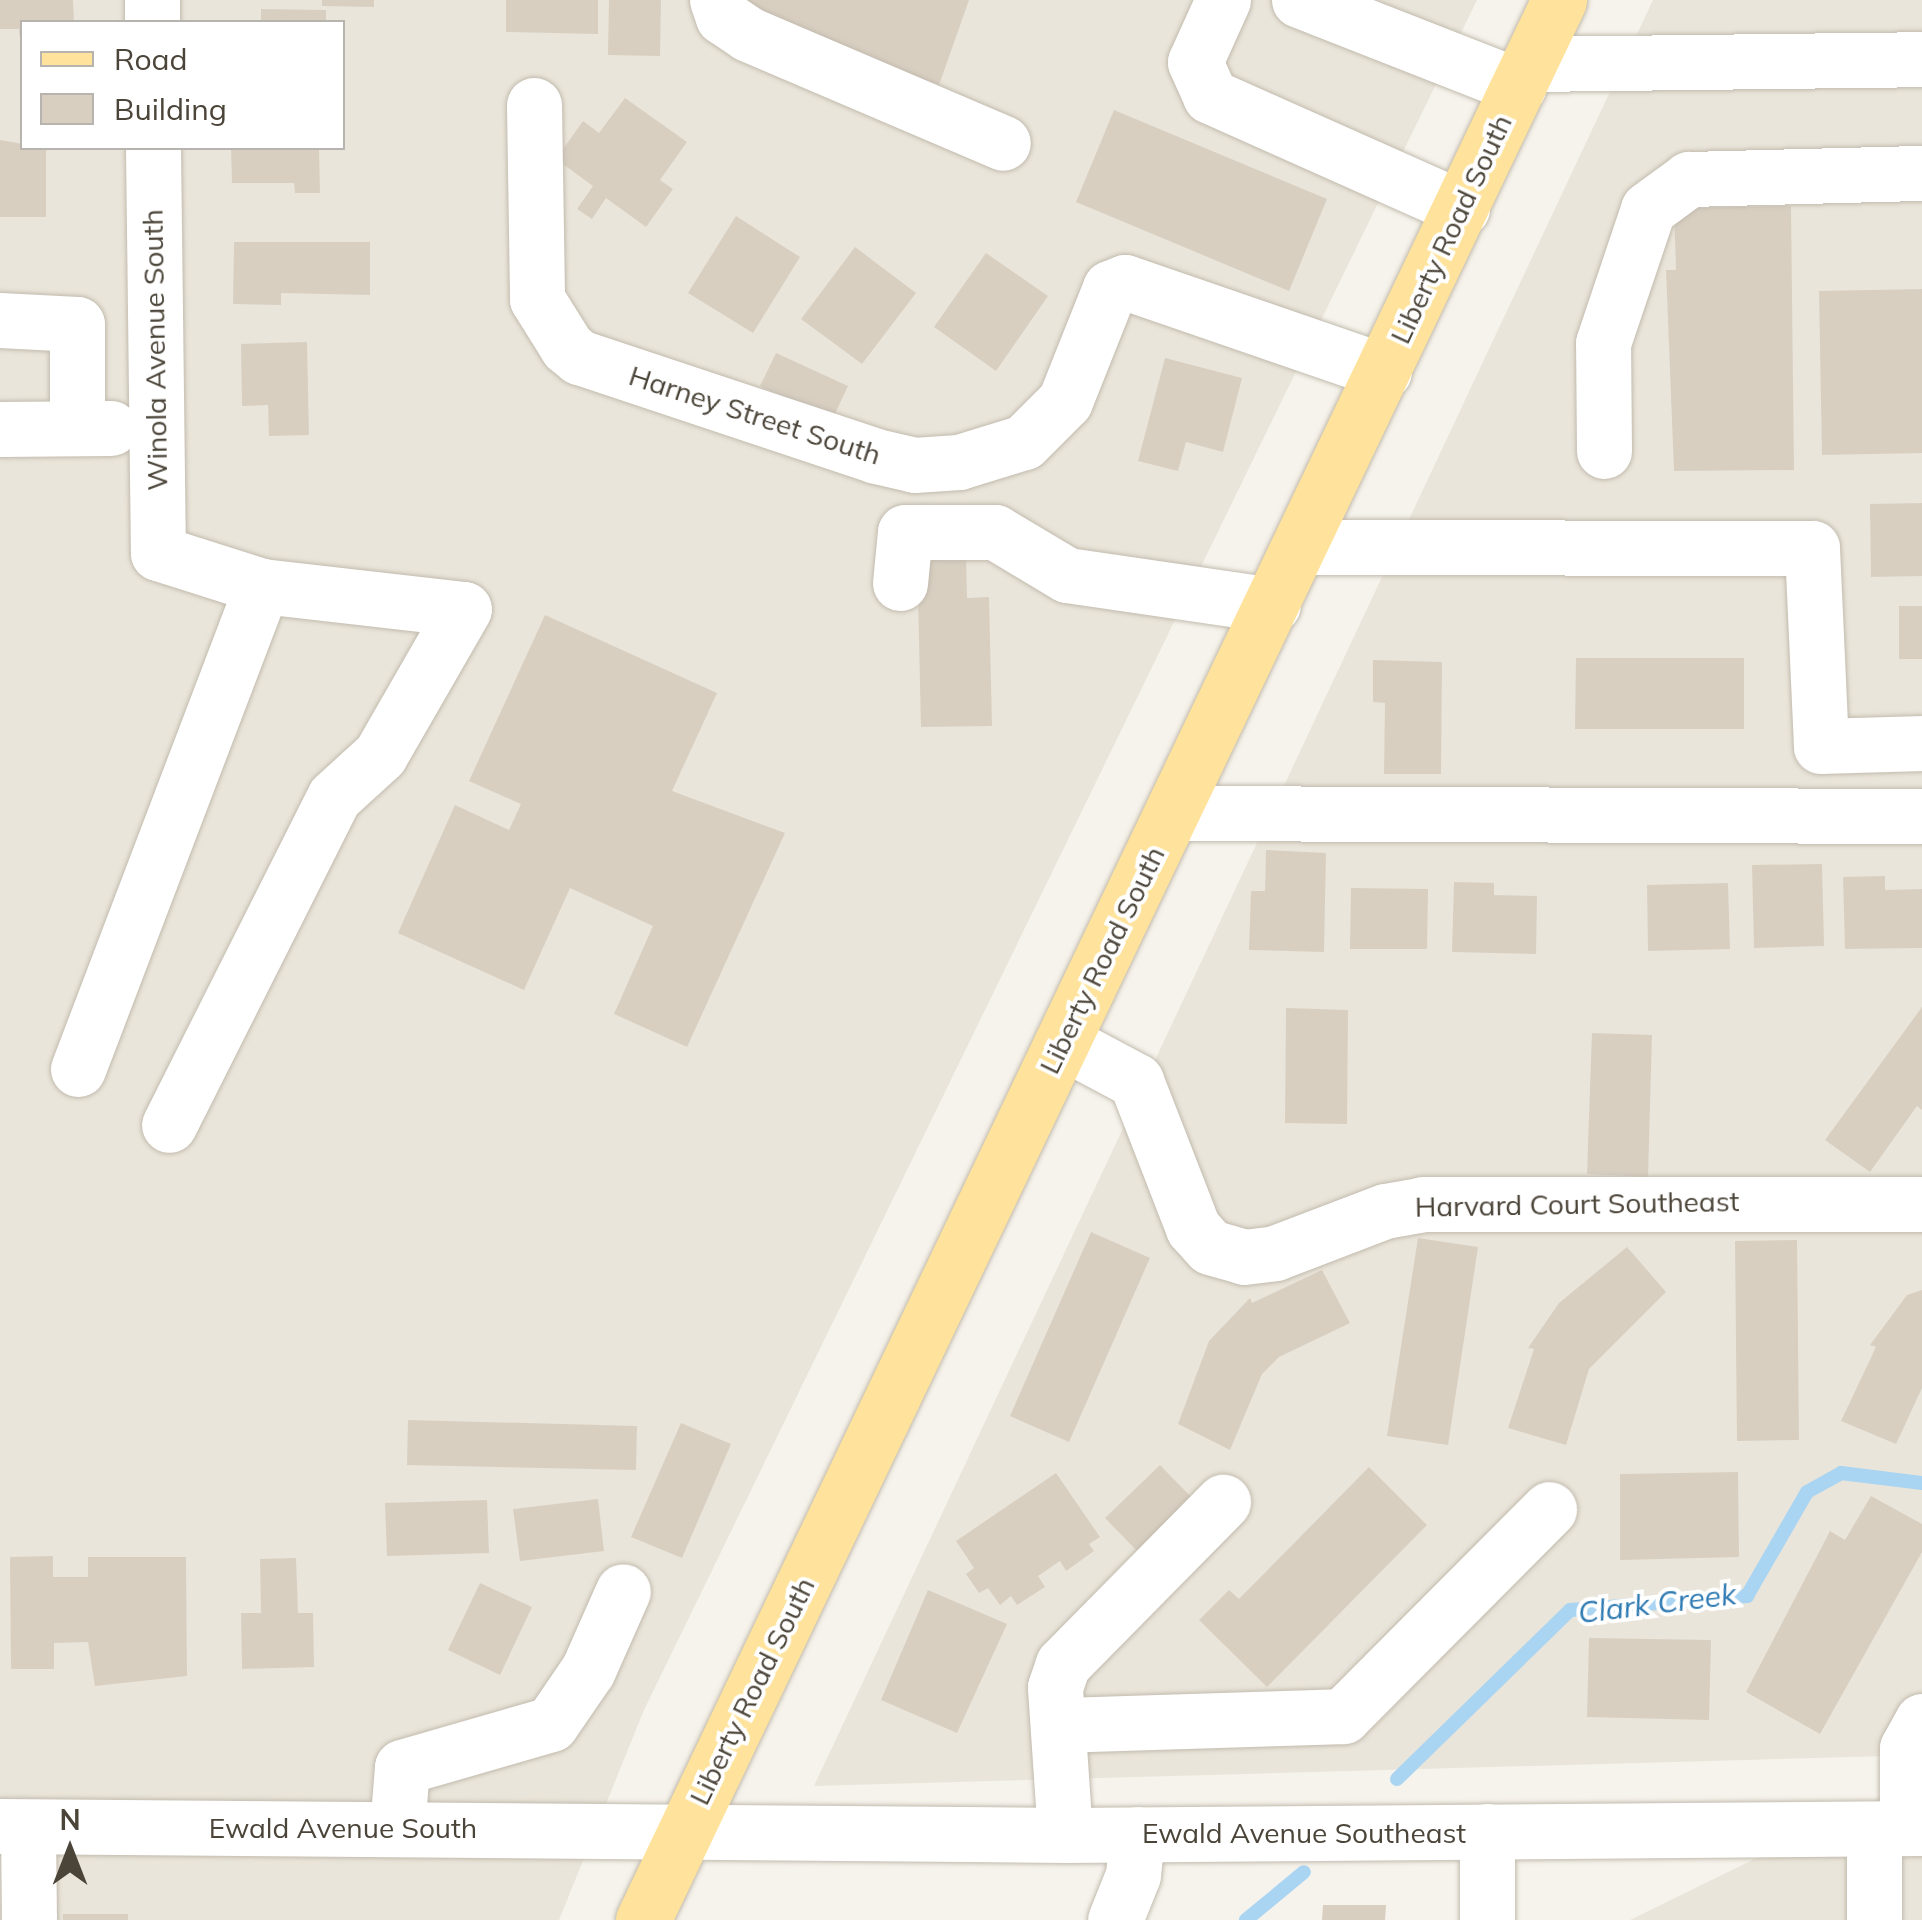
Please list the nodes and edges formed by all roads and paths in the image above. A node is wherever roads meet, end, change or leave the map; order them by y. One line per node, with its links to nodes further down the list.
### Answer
1 (717, 0): 8 (street)
2 (1223, 0): 11 (street)
3 (1299, 0): 6 (street)
4 (1560, 0): 6 (main road, Liberty Road South)
5 (1922, 59): 6 (street)
6 (1524, 75): 11 (main road, Liberty Road South)
7 (534, 105): 13 (street, Harney Street South)
8 (1003, 143)
9 (153, 150): 14 (street, Winola Avenue South)
10 (1922, 173): 17 (street)
11 (1462, 208): 13 (main road, Liberty Road South)
12 (0, 320): 15 (street)
13 (1384, 371): 18 (main road, Liberty Road South)
14 (154, 427): 15 (street); 20 (street, Winola Avenue South)
15 (77, 428): 16 (street)
16 (0, 429)
17 (1604, 451)
18 (1300, 547): 21 (main road, Liberty Road South); 22 (street)
19 (900, 583): 21 (street)
20 (262, 586): 26 (street); 27 (street)
21 (1273, 605): 23 (main road, Liberty Road South)
22 (1922, 742)
23 (1173, 813): 24 (street); 25 (main road, Liberty Road South)
24 (1922, 816)
25 (1062, 1042): 28 (street, Harvard Court Southeast); 37 (main road, Liberty Road South)
26 (78, 1069)
27 (170, 1125)
28 (1922, 1204)
29 (1223, 1502): 33 (street)
30 (1548, 1509): 33 (street)
31 (622, 1590): 36 (street)
32 (1922, 1721): 35 (street)
33 (1060, 1725): 40 (street)
34 (14, 1826): 36 (street, Ewald Avenue South); 41 (street)
35 (1901, 1828): 38 (street, Ewald Avenue Southeast); 45 (street)
36 (397, 1829): 37 (street, Ewald Avenue South)
37 (686, 1830): 40 (street, Ewald Avenue Southeast); 42 (main road, Liberty Road South)
38 (1487, 1831): 39 (street, Ewald Avenue Southeast); 44 (street)
39 (1137, 1834): 40 (street, Ewald Avenue Southeast); 43 (street)
40 (1065, 1835)
41 (29, 1920)
42 (643, 1920)
43 (1116, 1920)
44 (1487, 1920)
45 (1874, 1920)

